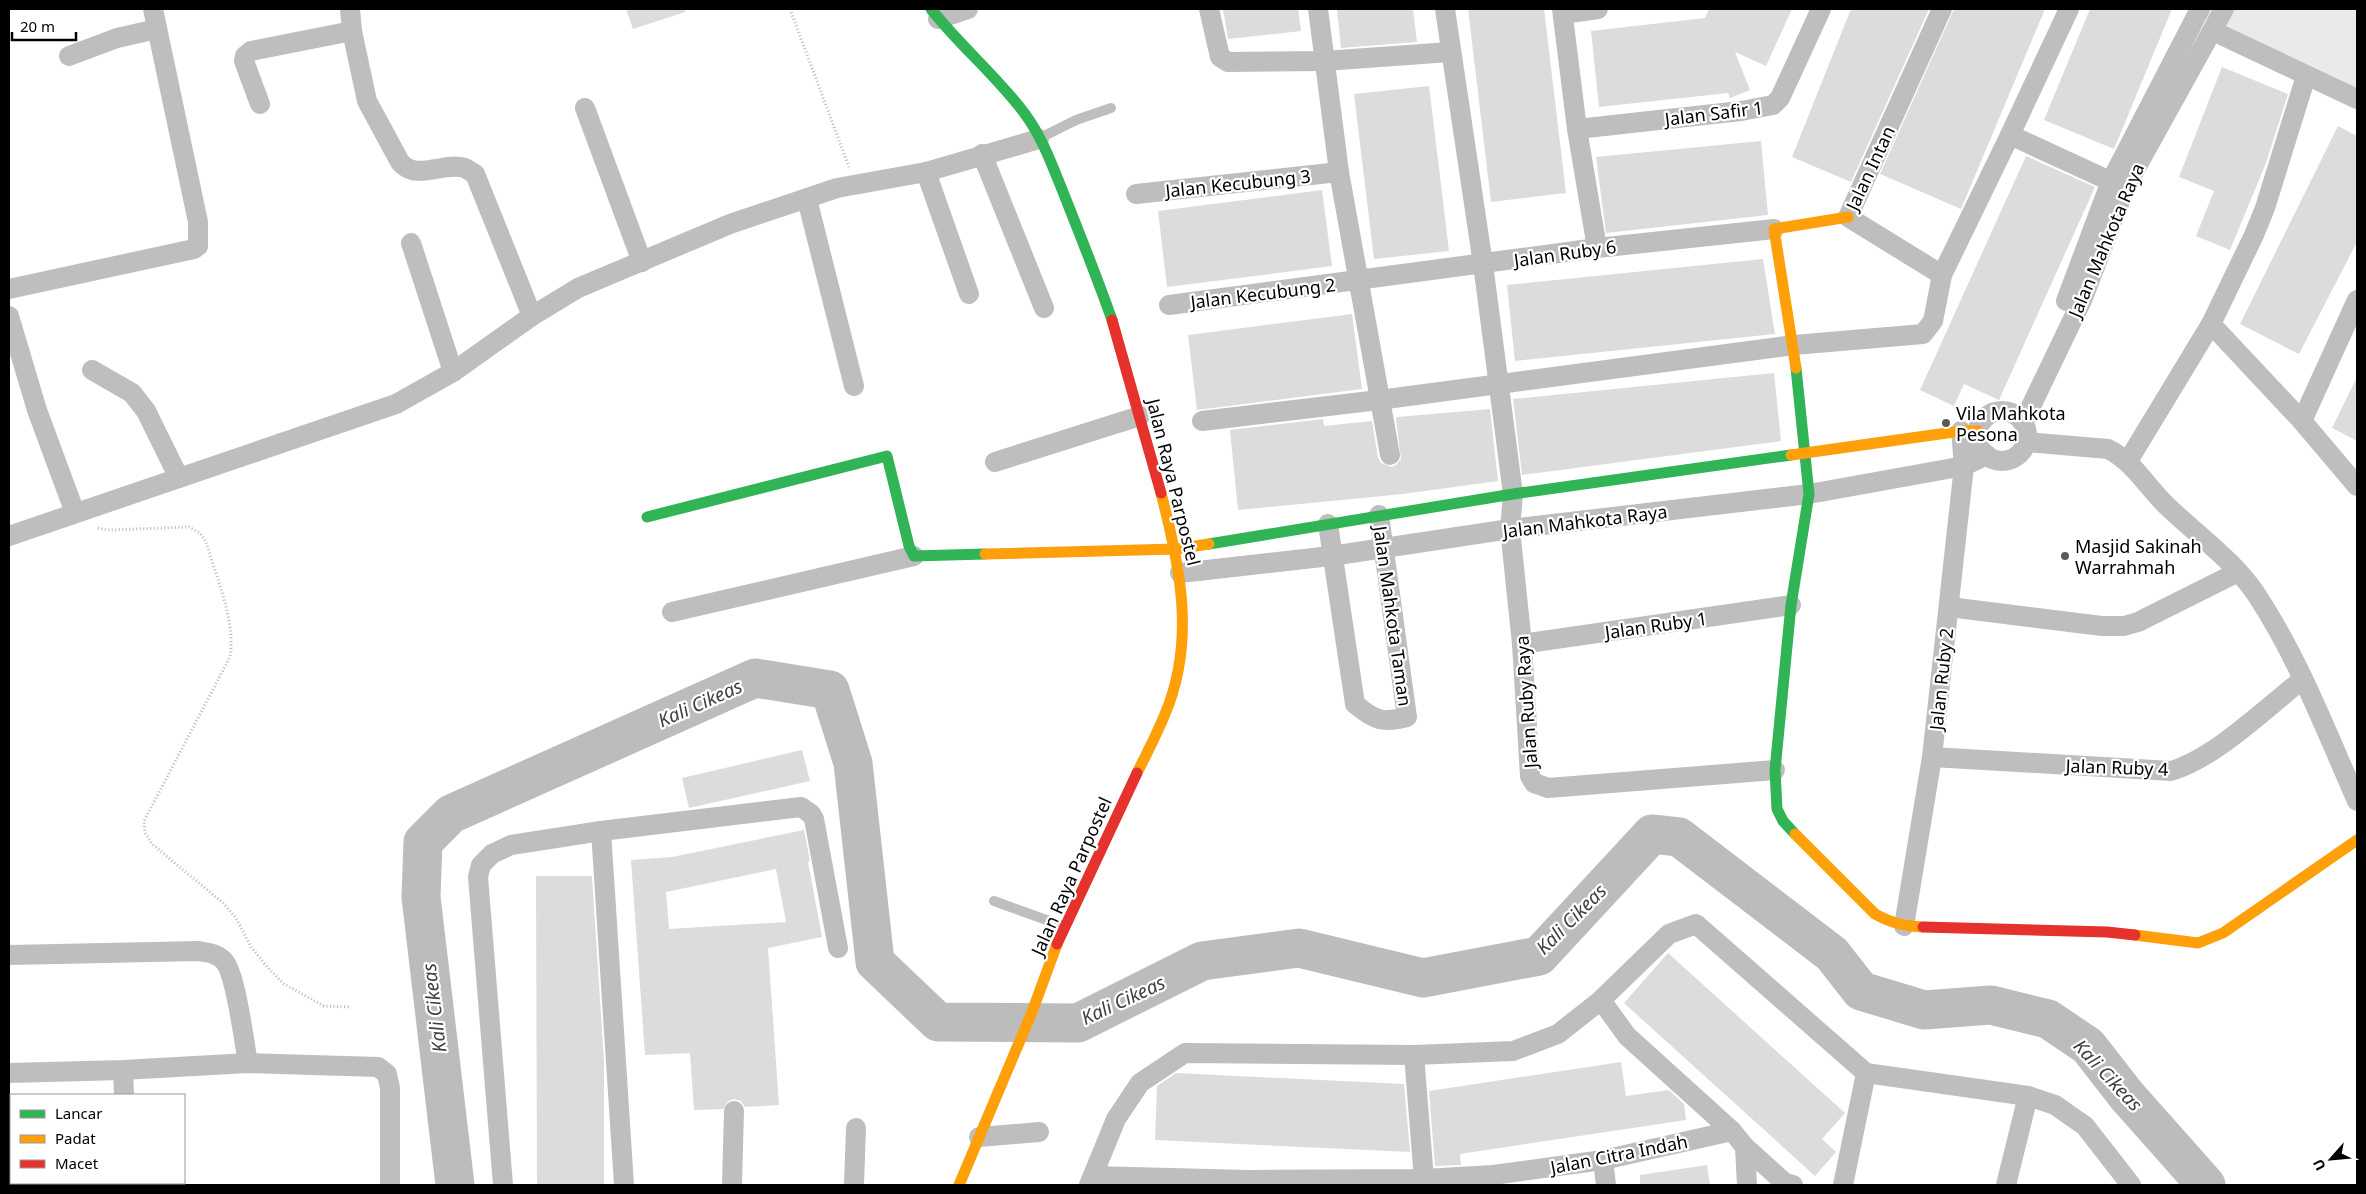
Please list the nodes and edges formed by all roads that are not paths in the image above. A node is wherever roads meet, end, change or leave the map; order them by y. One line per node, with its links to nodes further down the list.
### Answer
1 (153, 9): 15 (street)
2 (350, 9): 17 (street)
3 (968, 9): 14 (street)
4 (1209, 9): 20 (street)
5 (1318, 9): 20 (street)
6 (1445, 9): 18 (street, Jalan Ruby Raya)
7 (1598, 9): 13 (street)
8 (1821, 9): 26 (street, Jalan Safir 1)
9 (1942, 9): 35 (street, Jalan Intan)
10 (2070, 9): 27 (street)
11 (2200, 9): 32 (street, Jalan Mahkota Raya)
12 (2224, 9): 16 (street, Jalan Mahkota Raya)
13 (1562, 11): 26 (street)
14 (934, 14): 28 (street, Jalan Raya Parpostel)
15 (157, 28): 19 (street); 43 (street)
16 (2213, 30): 21 (street); 32 (street, Jalan Mahkota Raya)
17 (352, 31): 23 (street); 49 (street)
18 (1450, 52): 20 (street); 40 (street, Jalan Ruby Raya)
19 (69, 56)
20 (1324, 62): 31 (street)
21 (2306, 76): 22 (street); 50 (street)
22 (2357, 99)
23 (260, 104)
24 (585, 108): 39 (street)
25 (1111, 108): 28 (lane)
26 (1577, 128): 38 (street)
27 (2010, 135): 32 (street); 41 (street)
28 (1040, 139): 29 (street); 57 (street, Jalan Raya Parpostel)
29 (982, 154): 30 (street); 47 (street)
30 (926, 172): 34 (street); 44 (street)
31 (1339, 172): 33 (street, Jalan Kecubung 3); 42 (street)
32 (2118, 185): 58 (street, Jalan Mahkota Raya)
33 (1136, 194)
34 (808, 198): 39 (street); 55 (street)
35 (1848, 217): 36 (street, Jalan Intan); 41 (street)
36 (1774, 229): 38 (street, Jalan Ruby 6); 51 (street)
37 (411, 243): 53 (street)
38 (1597, 248): 40 (street, Jalan Ruby 6)
39 (642, 262): 49 (street)
40 (1483, 264): 42 (street, Jalan Ruby 6); 54 (street, Jalan Ruby Raya)
41 (1942, 275): 51 (street)
42 (1358, 281): 46 (street, Jalan Kecubung 2); 56 (street)
43 (9, 288)
44 (969, 294)
45 (2357, 300): 60 (street)
46 (1169, 305)
47 (1044, 308)
48 (9, 316): 73 (street)
49 (532, 316): 53 (street)
50 (2211, 324): 60 (street); 67 (street)
51 (1794, 345): 54 (street); 63 (street)
52 (92, 370): 69 (street)
53 (453, 372): 69 (street)
54 (1499, 384): 56 (street); 71 (street, Jalan Ruby Raya)
55 (854, 386)
56 (1379, 400): 59 (street); 64 (street)
57 (1140, 416): 66 (street); 79 (street, Jalan Raya Parpostel)
58 (2019, 418): 61 (street); 62 (street)
59 (1202, 421)
60 (2302, 421): 70 (street)
61 (1969, 431): 63 (street, Jalan Mahkota Raya); 65 (street); 68 (street, Jalan Ruby 2)
62 (2026, 442): 65 (street); 67 (street)
63 (1805, 453): 71 (street, Jalan Mahkota Raya); 72 (street)
64 (1390, 455)
65 (1987, 455): 68 (street, Jalan Mahkota Raya)
66 (995, 462)
67 (2128, 462): 83 (street)
68 (1964, 466): 72 (street, Jalan Mahkota Raya); 86 (street, Jalan Ruby 2)
69 (180, 478): 73 (street)
70 (2357, 486)
71 (1513, 494): 74 (street, Jalan Mahkota Raya); 77 (street, Jalan Ruby Raya)
72 (1810, 494): 77 (street, Jalan Mahkota Raya); 85 (street)
73 (75, 513): 78 (street)
74 (1379, 516): 76 (street, Jalan Mahkota Raya); 80 (street, Jalan Mahkota Taman)
75 (647, 517): 81 (street)
76 (1328, 524): 79 (street, Jalan Mahkota Raya); 82 (street, Jalan Mahkota Taman)
77 (1510, 529): 80 (street, Jalan Mahkota Raya); 88 (street, Jalan Ruby Raya)
78 (9, 536)
79 (1176, 548): 81 (street, Jalan Mahkota Raya); 84 (street, Jalan Raya Parpostel)
80 (1383, 549): 82 (street, Jalan Mahkota Raya); 82 (street, Jalan Mahkota Taman)
81 (914, 556): 87 (street)
82 (1331, 556): 84 (street, Jalan Mahkota Raya)
83 (2238, 572): 86 (street); 89 (street)
84 (1180, 573): 96 (street, Jalan Raya Parpostel)
85 (1791, 605): 88 (street, Jalan Ruby 1); 91 (street)
86 (1949, 607): 90 (street, Jalan Ruby 2)
87 (672, 612)
88 (1522, 644): 91 (street, Jalan Ruby Raya)
89 (2303, 678): 90 (street, Jalan Ruby 4); 92 (street)
90 (1932, 757): 97 (street, Jalan Ruby 2)
91 (1775, 770): 97 (street)
92 (2357, 801)
93 (601, 831): 98 (street); 121 (street); 122 (street)
94 (2357, 840): 97 (street)
95 (994, 901): 96 (lane)
96 (1064, 926): 112 (street, Jalan Raya Parpostel)
97 (1904, 926)
98 (838, 948)
99 (9, 955): 102 (street)
100 (1601, 1000): 101 (street); 105 (street); 110 (street)
101 (1414, 1055): 115 (street); 117 (street)
102 (248, 1063): 103 (street); 120 (street)
103 (123, 1070): 104 (street); 106 (street)
104 (9, 1073)
105 (1866, 1073): 107 (street); 129 (street)
106 (124, 1094)
107 (2028, 1096): 130 (street); 131 (street)
108 (734, 1111): 123 (street)
109 (856, 1128): 124 (street)
110 (1732, 1131): 113 (street); 114 (street, Jalan Citra Indah)
111 (1039, 1132): 112 (street)
112 (979, 1136): 125 (street, Jalan Raya Parpostel)
113 (1745, 1147): 127 (street); 128 (street)
114 (1603, 1160): 116 (street, Jalan Citra Indah); 126 (street)
115 (1424, 1179): 116 (street, Jalan Citra Indah); 118 (street, Jalan Citra Indah)
116 (1494, 1180)
117 (1091, 1181): 119 (street, Jalan Citra Indah)
118 (1365, 1182): 119 (street, Jalan Citra Indah)
119 (1248, 1183)
120 (390, 1185)
121 (503, 1185)
122 (624, 1185)
123 (732, 1185)
124 (854, 1185)
125 (959, 1185)
126 (1606, 1185)
127 (1747, 1185)
128 (1793, 1185)
129 (1843, 1185)
130 (2006, 1185)
131 (2131, 1185)

